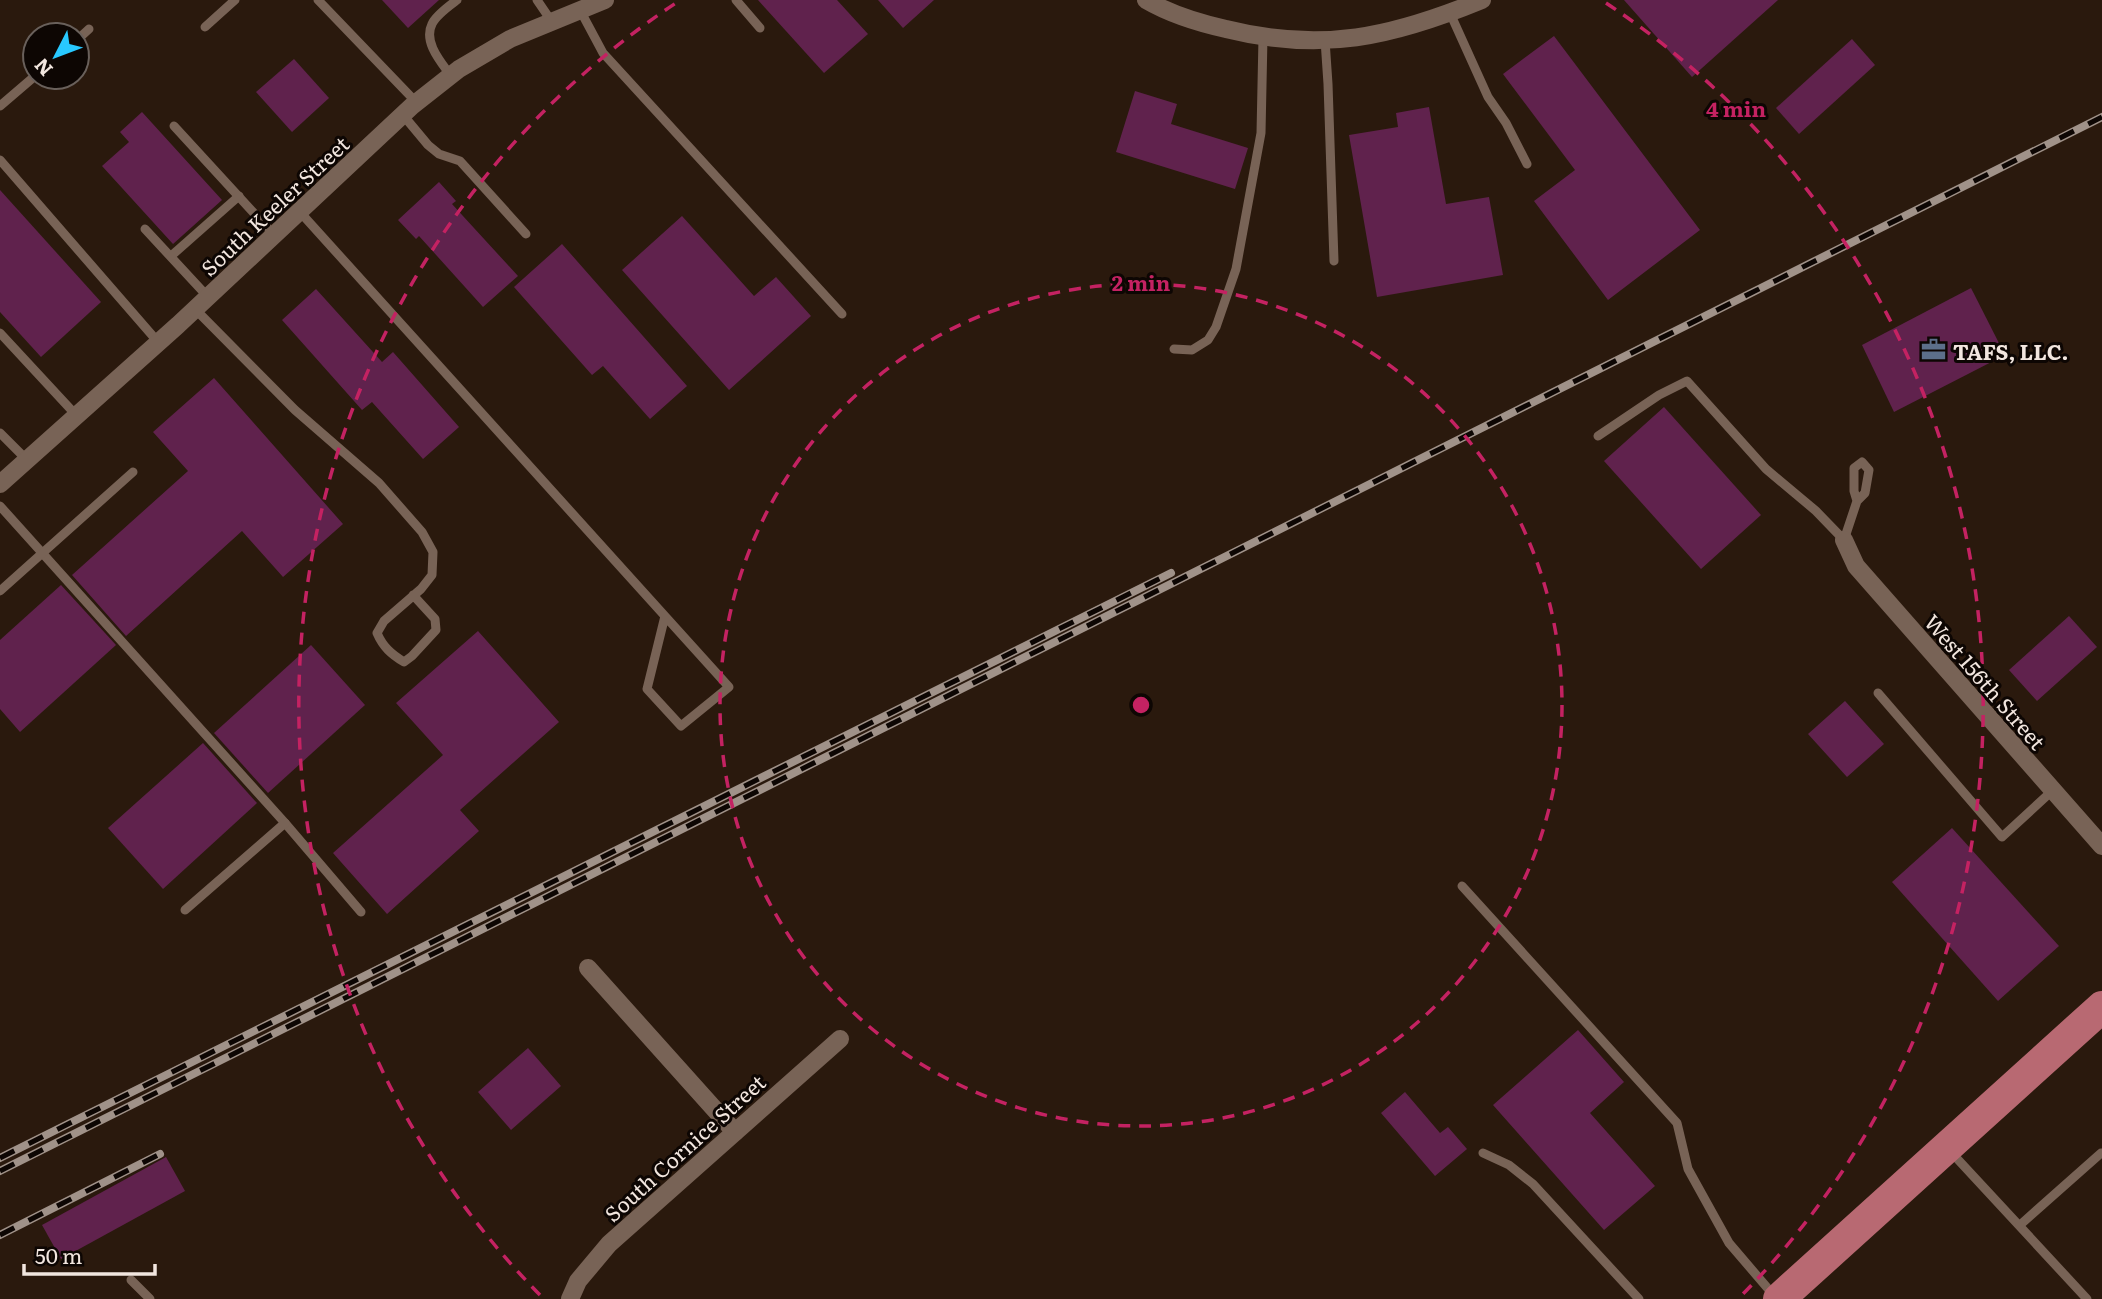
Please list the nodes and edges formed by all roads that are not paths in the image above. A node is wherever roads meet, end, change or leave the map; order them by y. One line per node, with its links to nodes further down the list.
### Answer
1 (235, 0): 12 (lane)
2 (318, 0): 18 (lane)
3 (457, 0): 16 (lane)
4 (537, 0): 11 (lane)
5 (605, 0): 9 (street, South Keeler Street)
6 (736, 0): 13 (lane)
7 (1146, 0): 14 (street)
8 (1482, 0): 10 (street)
9 (580, 10): 11 (street, South Keeler Street); 32 (lane)
10 (1450, 13): 15 (street); 23 (lane)
11 (552, 22): 16 (street, South Keeler Street)
12 (205, 27)
13 (760, 28)
14 (1263, 37): 15 (street); 35 (lane)
15 (1325, 40): 30 (lane)
16 (451, 76): 18 (street, South Keeler Street)
17 (21, 88): 19 (lane)
18 (417, 103): 20 (street, South Keeler Street)
19 (0, 106)
20 (402, 116): 25 (street, South Keeler Street); 27 (lane)
21 (174, 126): 24 (lane)
22 (0, 160): 34 (lane)
23 (1528, 164)
24 (239, 196): 28 (lane); 29 (lane)
25 (300, 212): 28 (street, South Keeler Street); 48 (lane)
26 (145, 229): 29 (lane)
27 (526, 234)
28 (274, 235): 31 (street, South Keeler Street)
29 (171, 256): 31 (lane)
30 (1335, 261)
31 (201, 303): 34 (street, South Keeler Street); 47 (lane)
32 (842, 314)
33 (0, 333): 36 (lane)
34 (158, 342): 36 (street, South Keeler Street)
35 (1174, 349)
36 (76, 415): 39 (street, South Keeler Street)
37 (0, 433): 39 (lane)
38 (1598, 436): 44 (lane)
39 (27, 460): 41 (street, South Keeler Street)
40 (133, 472): 45 (lane)
41 (0, 484)
42 (1857, 500): 44 (lane)
43 (0, 506): 45 (lane)
44 (1844, 540): 50 (street, West 156th Street)
45 (42, 553): 46 (lane); 51 (lane)
46 (0, 590)
47 (413, 595): 47 (lane)
48 (665, 616): 48 (lane)
49 (1878, 693): 50 (lane)
50 (2052, 791): 52 (street, West 156th Street)
51 (285, 823): 54 (lane); 55 (lane)
52 (2102, 846)
53 (1462, 886): 68 (lane)
54 (185, 911)
55 (361, 912)
56 (588, 968): 59 (street)
57 (2102, 1007): 60 (highway)
58 (840, 1039): 59 (street, South Cornice Street)
59 (736, 1132): 66 (street, South Cornice Street)
60 (1947, 1147): 63 (lane); 68 (highway)
61 (1483, 1153): 67 (lane)
62 (2101, 1153): 63 (lane)
63 (2020, 1226): 69 (lane)
64 (131, 1280): 65 (lane)
65 (150, 1299)
66 (570, 1299)
67 (1639, 1299)
68 (1778, 1299)
69 (2087, 1299)

